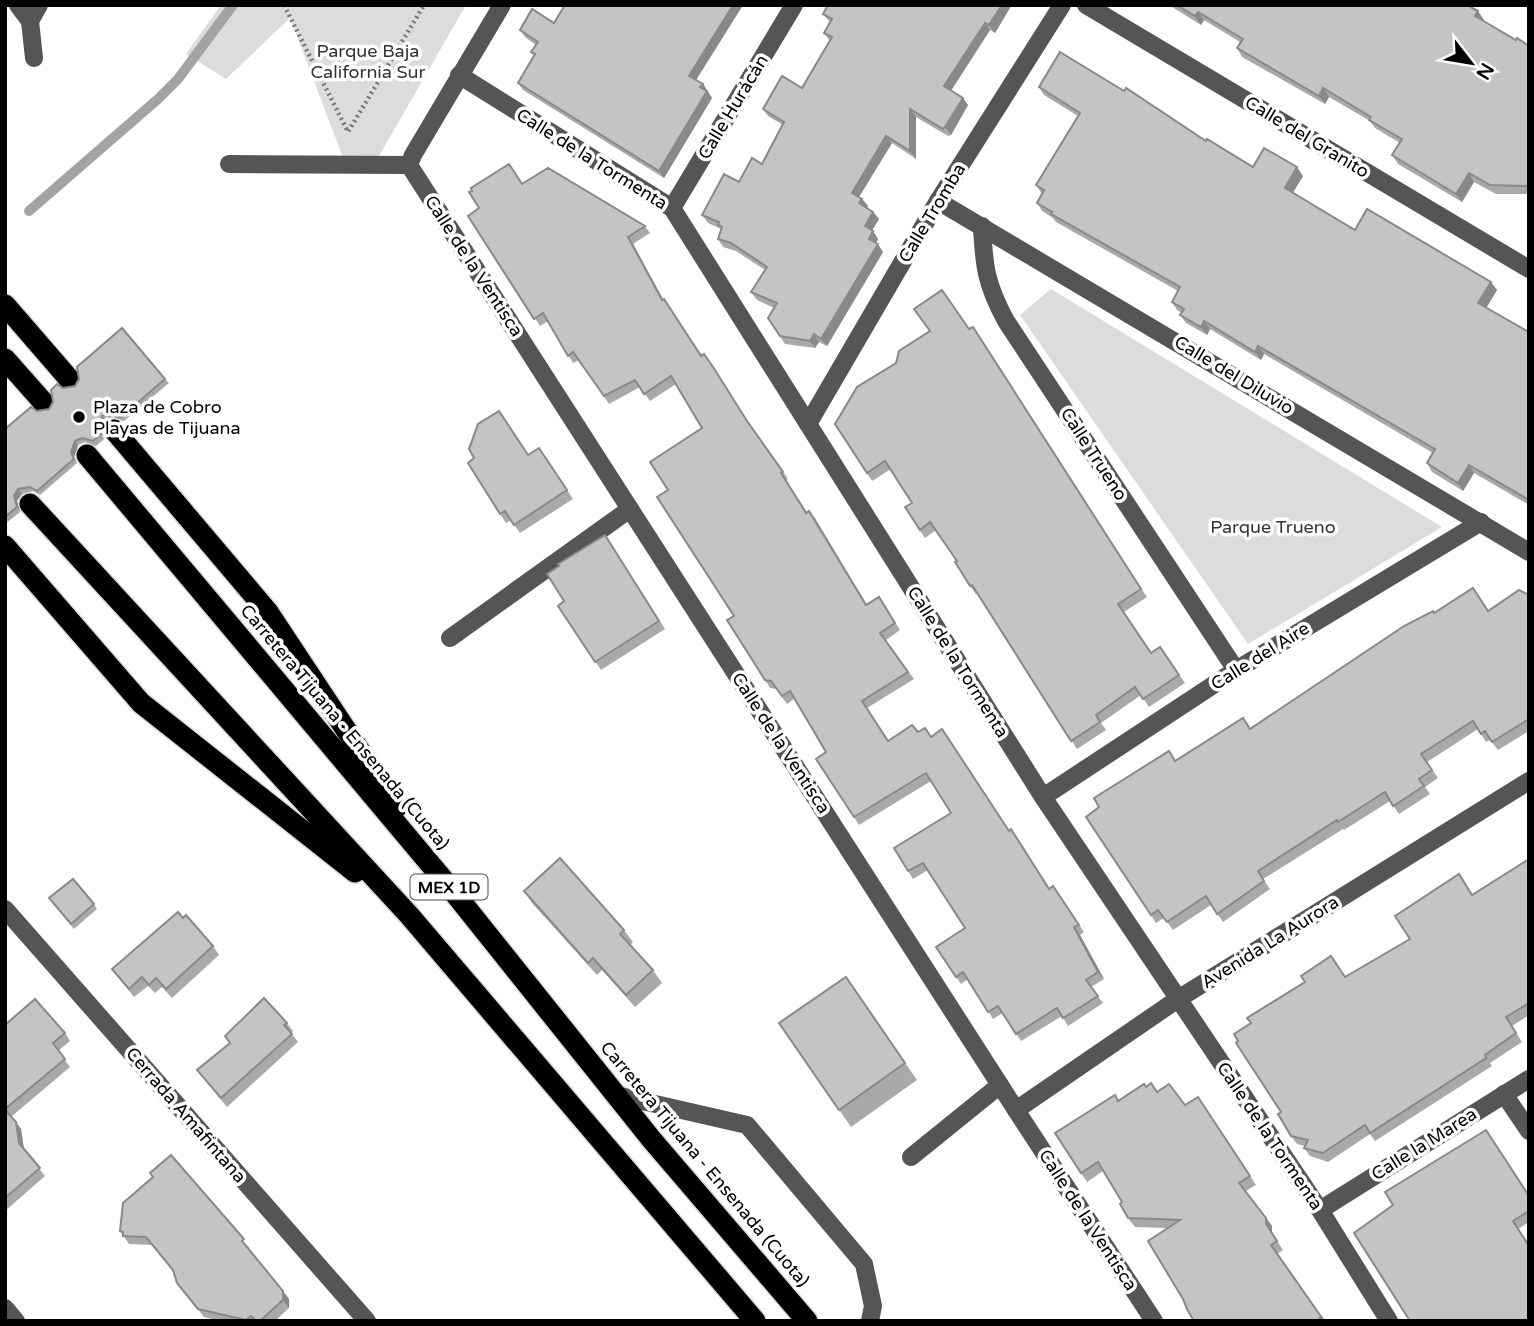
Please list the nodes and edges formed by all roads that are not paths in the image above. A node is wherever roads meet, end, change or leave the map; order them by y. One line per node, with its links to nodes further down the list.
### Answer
1 (18, 5): 6 (street)
2 (502, 5): 8 (street)
3 (794, 5): 12 (street, Calle Hurácán)
4 (1062, 5): 11 (street, Calle Tromba)
5 (1086, 5): 14 (street, Calle del Granito)
6 (34, 13): 7 (street)
7 (34, 58)
8 (459, 75): 10 (street); 12 (street, Calle de la Tormenta)
9 (229, 164): 10 (street)
10 (409, 165): 23 (street, Calle de la Ventisca)
11 (938, 201): 13 (street, Calle del Diluvio); 19 (street, Calle Tromba)
12 (672, 208): 19 (street, Calle de la Tormenta)
13 (982, 226): 24 (street, Calle del Diluvio); 28 (street, Calle Trueno)
14 (1529, 270)
15 (5, 305): 17 (highway)
16 (5, 359): 18 (highway)
17 (70, 380)
18 (44, 403)
19 (808, 424): 30 (street, Calle de la Tormenta)
20 (114, 430): 31 (highway)
21 (87, 455): 31 (highway, Carretera Tijuana - Ensenada (Cuota) / MEX 1D)
22 (30, 504): 33 (highway, MEX 1D)
23 (630, 509): 27 (street); 36 (street, Calle de la Ventisca)
24 (1480, 522): 26 (street, Calle del Diluvio); 28 (street, Calle del Aire)
25 (5, 545): 33 (highway)
26 (1529, 552)
27 (450, 638)
28 (1236, 670): 30 (street, Calle del Aire)
29 (1529, 780): 34 (street, Avenida La Aurora)
30 (1044, 797): 34 (street, Calle de la Tormenta)
31 (452, 890): 38 (highway, Carretera Tijuana - Ensenada (Cuota) / MEX 1D)
32 (5, 909): 45 (street, Cerrada Amafintana)
33 (409, 915): 46 (highway, MEX 1D)
34 (1178, 999): 39 (street, Avenida La Aurora); 42 (street, Calle de la Tormenta)
35 (1529, 1079): 37 (street, Calle la Marea)
36 (1000, 1086): 39 (street, Calle de la Ventisca); 41 (street)
37 (1504, 1094): 40 (street); 42 (street, Calle la Marea)
38 (616, 1095): 47 (highway, Carretera Tijuana - Ensenada (Cuota) / MEX 1D); 48 (street)
39 (1016, 1111): 49 (street, Calle de la Ventisca)
40 (1529, 1131)
41 (911, 1157)
42 (1320, 1210): 50 (street, Calle de la Tormenta)
43 (5, 1308): 44 (street)
44 (16, 1321)
45 (368, 1321)
46 (755, 1321)
47 (807, 1321)
48 (870, 1321)
49 (1154, 1321)
50 (1389, 1321)

